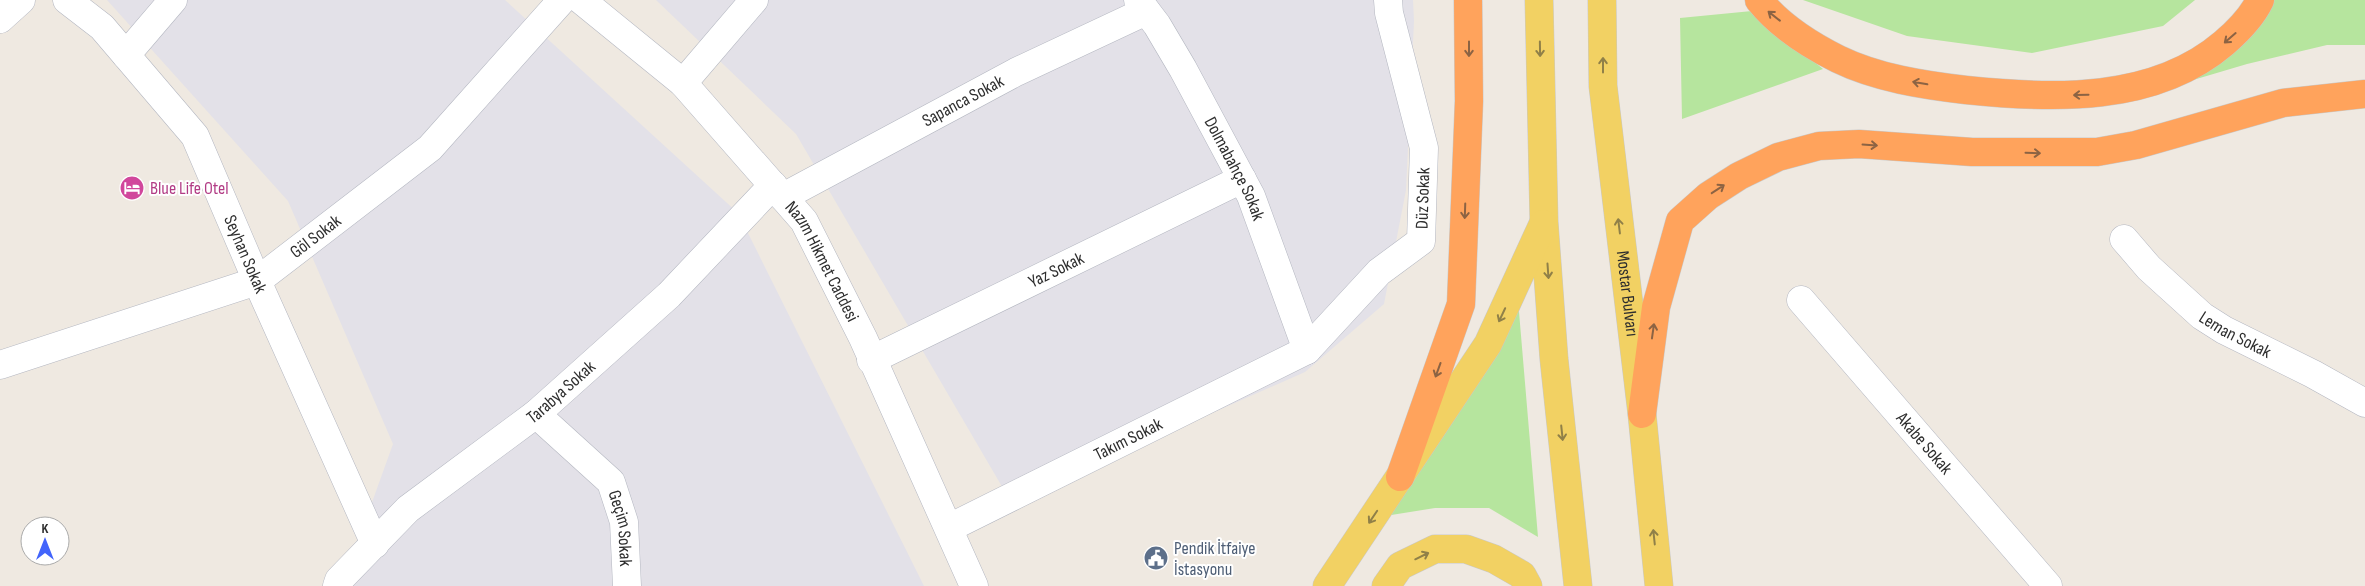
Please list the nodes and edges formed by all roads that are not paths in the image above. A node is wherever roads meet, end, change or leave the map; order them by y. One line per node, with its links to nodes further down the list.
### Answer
1 (21, 0): 14 (street)
2 (67, 0): 15 (street, Seyhan Sokak)
3 (173, 0): 15 (street)
4 (562, 0): 22 (street, Göl Sokak)
5 (581, 0): 16 (street, Nazım Hikmet Caddesi)
6 (754, 0): 16 (street)
7 (1388, 0): 24 (street, Düz Sokak)
8 (1468, 0): 30 (highway, one-way to 30)
9 (1539, 0): 20 (main road, one-way to 20)
10 (1602, 0): 29 (main road, Mostar Bulvarı, one-way to 10)
11 (1759, 0): 12 (highway, one-way to 11)
12 (2260, 0)
13 (1142, 5): 18 (street, Dolmabahçe Sokak); 19 (street, Sapanca Sokak)
14 (0, 19)
15 (126, 55): 22 (street, Seyhan Sokak)
16 (683, 83): 19 (street, Nazım Hikmet Caddesi)
17 (2365, 94): 29 (highway, one-way to 17)
18 (1242, 179): 24 (street, Dolmabahçe Sokak); 25 (street, Yaz Sokak)
19 (778, 191): 25 (street, Nazım Hikmet Caddesi); 28 (street, Tarabya Sokak)
20 (1544, 222): 30 (main road, one-way to 30); 39 (main road, one-way to 39)
21 (2124, 239): 27 (street, Leman Sokak)
22 (257, 281): 26 (street, Göl Sokak); 32 (street, Seyhan Sokak)
23 (1802, 300): 41 (street, Akabe Sokak)
24 (1307, 350): 31 (street, Takım Sokak)
25 (871, 360): 31 (street, Nazım Hikmet Caddesi)
26 (0, 365)
27 (2365, 403)
28 (536, 414): 32 (street, Tarabya Sokak); 34 (street, Geçim Sokak)
29 (1642, 414): 40 (main road, Mostar Bulvarı, one-way to 29)
30 (1400, 477): 36 (main road, one-way to 36)
31 (948, 528): 35 (street, Nazım Hikmet Caddesi)
32 (375, 544): 33 (street, Tarabya Sokak)
33 (336, 586)
34 (628, 586)
35 (974, 586)
36 (1327, 586)
37 (1386, 586): 38 (main road, one-way to 38)
38 (1528, 586)
39 (1578, 586)
40 (1659, 586)
41 (2048, 586)

